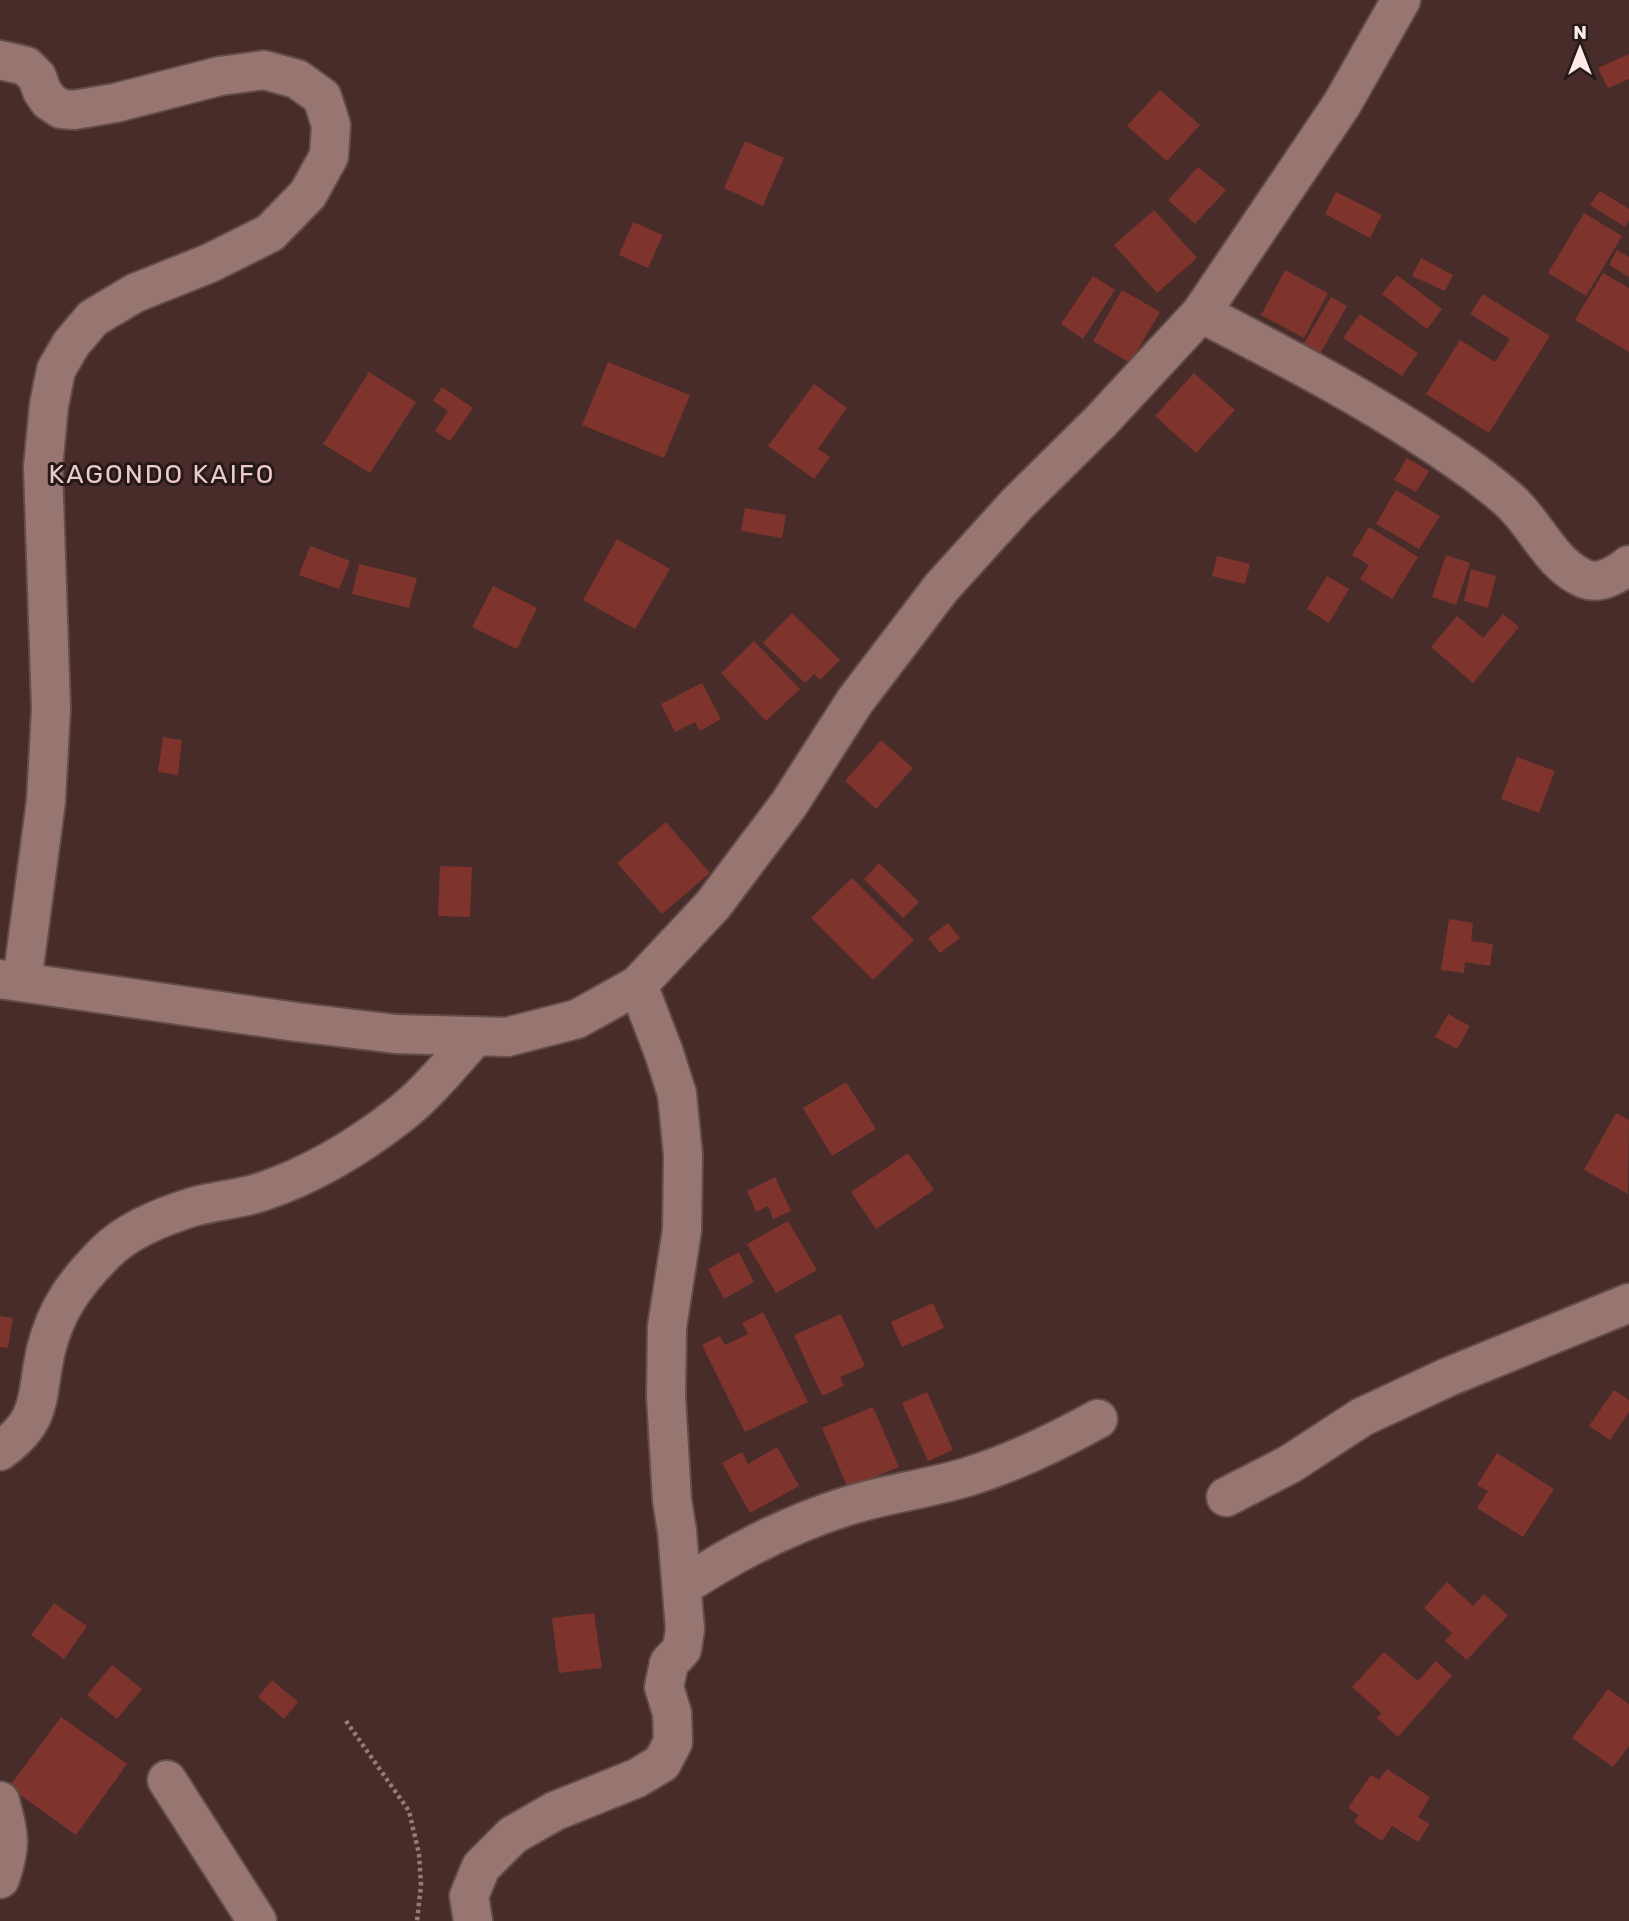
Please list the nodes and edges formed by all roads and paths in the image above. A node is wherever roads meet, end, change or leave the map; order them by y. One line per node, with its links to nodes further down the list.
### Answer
1 (1401, 0): 3 (street)
2 (0, 60): 5 (street)
3 (1201, 313): 4 (street); 6 (street)
4 (1629, 565)
5 (11, 980): 7 (street)
6 (638, 985): 7 (street); 12 (street)
7 (476, 1036): 10 (street)
8 (1629, 1303): 11 (street)
9 (1098, 1419): 12 (street)
10 (0, 1451)
11 (1226, 1497)
12 (682, 1587): 19 (street)
13 (346, 1721): 18 (path)
14 (167, 1780): 17 (street)
15 (0, 1801): 16 (street)
16 (0, 1878)
17 (257, 1921)
18 (417, 1921)
19 (473, 1921)

